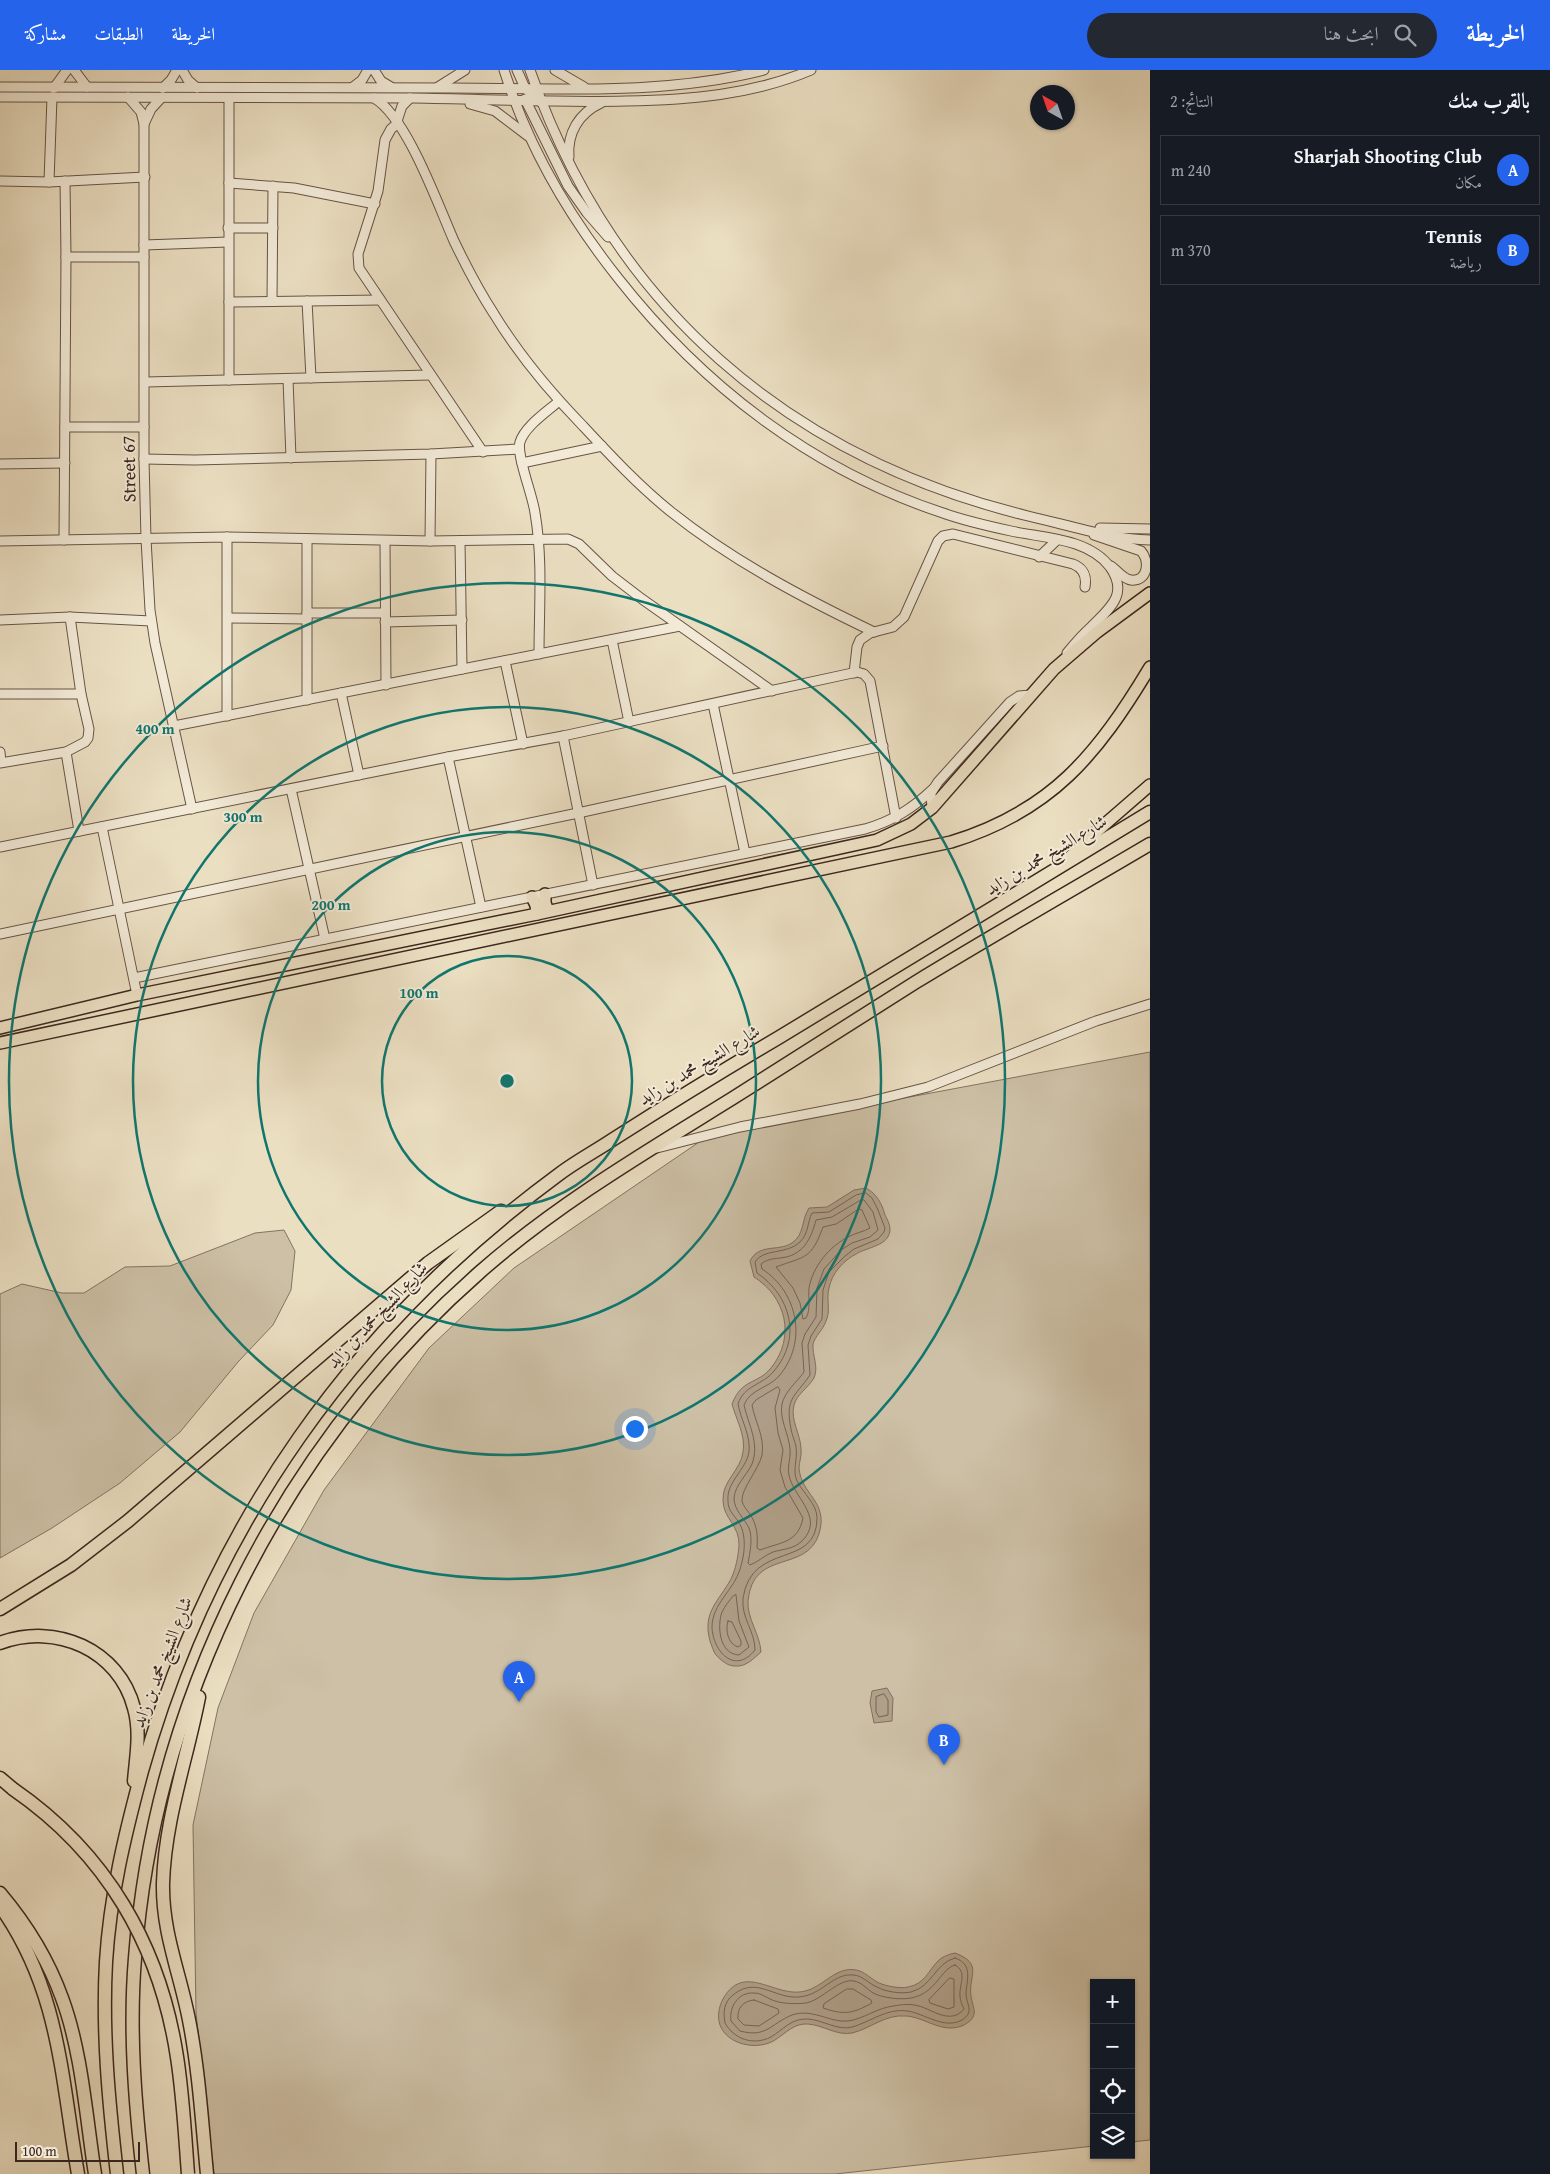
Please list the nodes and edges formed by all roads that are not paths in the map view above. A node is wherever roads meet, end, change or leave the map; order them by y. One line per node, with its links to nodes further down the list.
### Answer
1 (67, 70): 17 (street)
2 (74, 70): 15 (street)
3 (177, 70): 18 (street)
4 (182, 70): 19 (street)
5 (368, 70): 16 (street)
6 (374, 70): 20 (street)
7 (465, 70): 21 (street)
8 (504, 70): 22 (street)
9 (516, 70): 23 (street)
10 (530, 70): 24 (street)
11 (555, 70): 25 (street)
12 (764, 70): 25 (street)
13 (811, 70): 37 (street)
14 (0, 87): 17 (street)
15 (87, 87): 17 (street); 18 (street)
16 (354, 87): 19 (street); 20 (street)
17 (54, 88)
18 (163, 88): 19 (street)
19 (197, 88)
20 (391, 88): 21 (street)
21 (437, 88): 22 (street)
22 (509, 88): 23 (street); 34 (street); 35 (street)
23 (525, 88): 24 (street); 36 (street)
24 (536, 88): 25 (street); 36 (street)
25 (586, 88)
26 (0, 97): 28 (street)
27 (162, 97): 29 (street); 30 (street); 39 (street)
28 (52, 98): 29 (street); 45 (street)
29 (128, 98): 39 (street)
30 (229, 98): 31 (street); 46 (street)
31 (374, 98): 32 (street); 38 (street)
32 (410, 98): 33 (street); 38 (street)
33 (453, 99): 34 (street); 40 (street)
34 (514, 101): 35 (street); 40 (street)
35 (527, 101): 36 (street); 53 (street)
36 (541, 102): 37 (street); 41 (street)
37 (606, 102): 41 (street)
38 (397, 122): 48 (street); 65 (street)
39 (144, 124): 42 (street, Street 67)
40 (530, 138): 77 (street)
41 (570, 164): 53 (street)
42 (145, 177): 44 (street); 52 (street, Street 67)
43 (0, 181): 45 (street)
44 (65, 181): 45 (street); 54 (street)
45 (49, 182)
46 (229, 183): 47 (street); 49 (street)
47 (273, 186): 48 (street); 50 (street)
48 (374, 204): 56 (street)
49 (228, 228): 50 (street); 51 (street)
50 (273, 228): 57 (street)
51 (228, 242): 52 (street); 59 (street)
52 (144, 245): 55 (street, Street 67)
53 (621, 249): 79 (street)
54 (66, 257): 55 (street); 66 (street)
55 (144, 257): 64 (street, Street 67)
56 (380, 300): 58 (street); 60 (street)
57 (272, 301): 58 (street); 59 (street)
58 (307, 301): 61 (street)
59 (229, 302): 63 (street)
60 (430, 375): 61 (street); 70 (street)
61 (311, 378): 62 (street)
62 (288, 379): 63 (street); 72 (street)
63 (229, 380): 64 (street)
64 (146, 382): 67 (street, Street 67)
65 (559, 401): 68 (street); 69 (street)
66 (66, 427): 67 (street); 74 (street)
67 (144, 427): 73 (street, Street 67)
68 (602, 446): 75 (street); 104 (street)
69 (519, 449): 70 (street); 75 (street)
70 (483, 452): 71 (street)
71 (431, 454): 72 (street); 90 (street)
72 (291, 458): 73 (street)
73 (144, 459): 82 (street, Street 67)
74 (65, 463): 76 (street); 84 (street)
75 (522, 463): 86 (street)
76 (0, 464)
77 (967, 521): 81 (street); 87 (street)
78 (1150, 529): 79 (street)
79 (1087, 530): 88 (street); 93 (street)
80 (227, 538): 82 (street); 83 (street); 99 (street)
81 (970, 538): 92 (street); 104 (street)
82 (146, 539): 84 (street); 102 (street, Street 67)
83 (307, 539): 85 (street); 96 (street)
84 (64, 540): 89 (street)
85 (385, 540): 90 (street); 98 (street)
86 (539, 540): 91 (street); 103 (street); 106 (street)
87 (1057, 540): 92 (street); 93 (street)
88 (1150, 540)
89 (0, 541)
90 (430, 541): 91 (street)
91 (460, 541): 101 (street)
92 (1039, 557): 94 (street)
93 (1105, 562): 110 (street)
94 (1085, 586)
95 (1150, 593): 110 (main road)
96 (307, 616): 98 (street); 99 (street); 118 (street)
97 (70, 617): 100 (street); 102 (street); 116 (street)
98 (385, 617): 101 (street); 112 (street)
99 (228, 618): 120 (street)
100 (0, 620)
101 (462, 620): 109 (street)
102 (151, 621): 122 (street, Street 67)
103 (680, 626): 105 (street); 113 (street)
104 (874, 632): 111 (street)
105 (612, 640): 106 (street); 121 (street)
106 (539, 654): 107 (street)
107 (505, 661): 109 (street); 124 (street)
108 (1150, 667): 160 (main road)
109 (462, 669): 112 (street)
110 (1054, 669): 117 (main road)
111 (854, 673): 113 (street); 125 (street)
112 (386, 685): 114 (street)
113 (772, 691): 119 (street)
114 (341, 693): 118 (street); 130 (street)
115 (0, 694): 116 (street)
116 (81, 694): 127 (street)
117 (1030, 696): 133 (street); 135 (main road)
118 (306, 700): 120 (street)
119 (713, 704): 121 (street); 131 (street)
120 (227, 716): 122 (street)
121 (628, 722): 123 (street)
122 (174, 726): 136 (street, Street 67)
123 (563, 736): 124 (street); 138 (street)
124 (523, 744): 128 (street)
125 (883, 746): 131 (street); 139 (street)
126 (0, 752): 129 (street)
127 (66, 752): 129 (street); 141 (street)
128 (448, 757): 130 (street); 142 (street)
129 (1, 762)
130 (359, 775): 134 (street)
131 (729, 779): 138 (street); 145 (street)
132 (1150, 785): 146 (main road)
133 (933, 788): 135 (street); 139 (street)
134 (291, 789): 136 (street); 147 (street)
135 (932, 808): 153 (main road)
136 (192, 809): 140 (street)
137 (1150, 812): 146 (highway, شارع الشيخ محمد بن زايد)
138 (578, 813): 142 (street); 148 (street)
139 (896, 818): 145 (street)
140 (102, 827): 141 (street); 152 (street)
141 (79, 831): 144 (street)
142 (466, 837): 147 (street); 151 (street)
143 (1150, 844): 161 (highway)
144 (0, 847)
145 (745, 853): 148 (street)
146 (1063, 865): 162 (highway, شارع الشيخ محمد بن زايد)
147 (310, 868): 152 (street); 155 (street)
148 (593, 885): 149 (street)
149 (545, 894): 150 (street); 153 (main road)
150 (532, 897): 151 (street); 153 (main road)
151 (480, 907): 155 (street)
152 (119, 908): 154 (street); 156 (street)
153 (542, 913): 157 (main road)
154 (0, 934)
155 (325, 939): 156 (street)
156 (134, 978): 157 (street)
157 (138, 995): 159 (main road)
158 (1150, 1004): 161 (street)
159 (0, 1028)
160 (0, 1043)
161 (650, 1150): 165 (highway)
162 (560, 1174): 163 (highway); 167 (highway, شارع الشيخ محمد بن زايد)
163 (0, 1609)
164 (0, 1644): 167 (highway)
165 (206, 1660): 173 (highway); 175 (highway)
166 (0, 1780): 174 (highway, bridge)
167 (131, 1812): 172 (highway, شارع الشيخ محمد بن زايد)
168 (0, 1893): 171 (highway)
169 (0, 1906): 170 (highway)
170 (78, 2174)
171 (95, 2174)
172 (117, 2174)
173 (143, 2174)
174 (188, 2174)
175 (207, 2174)

